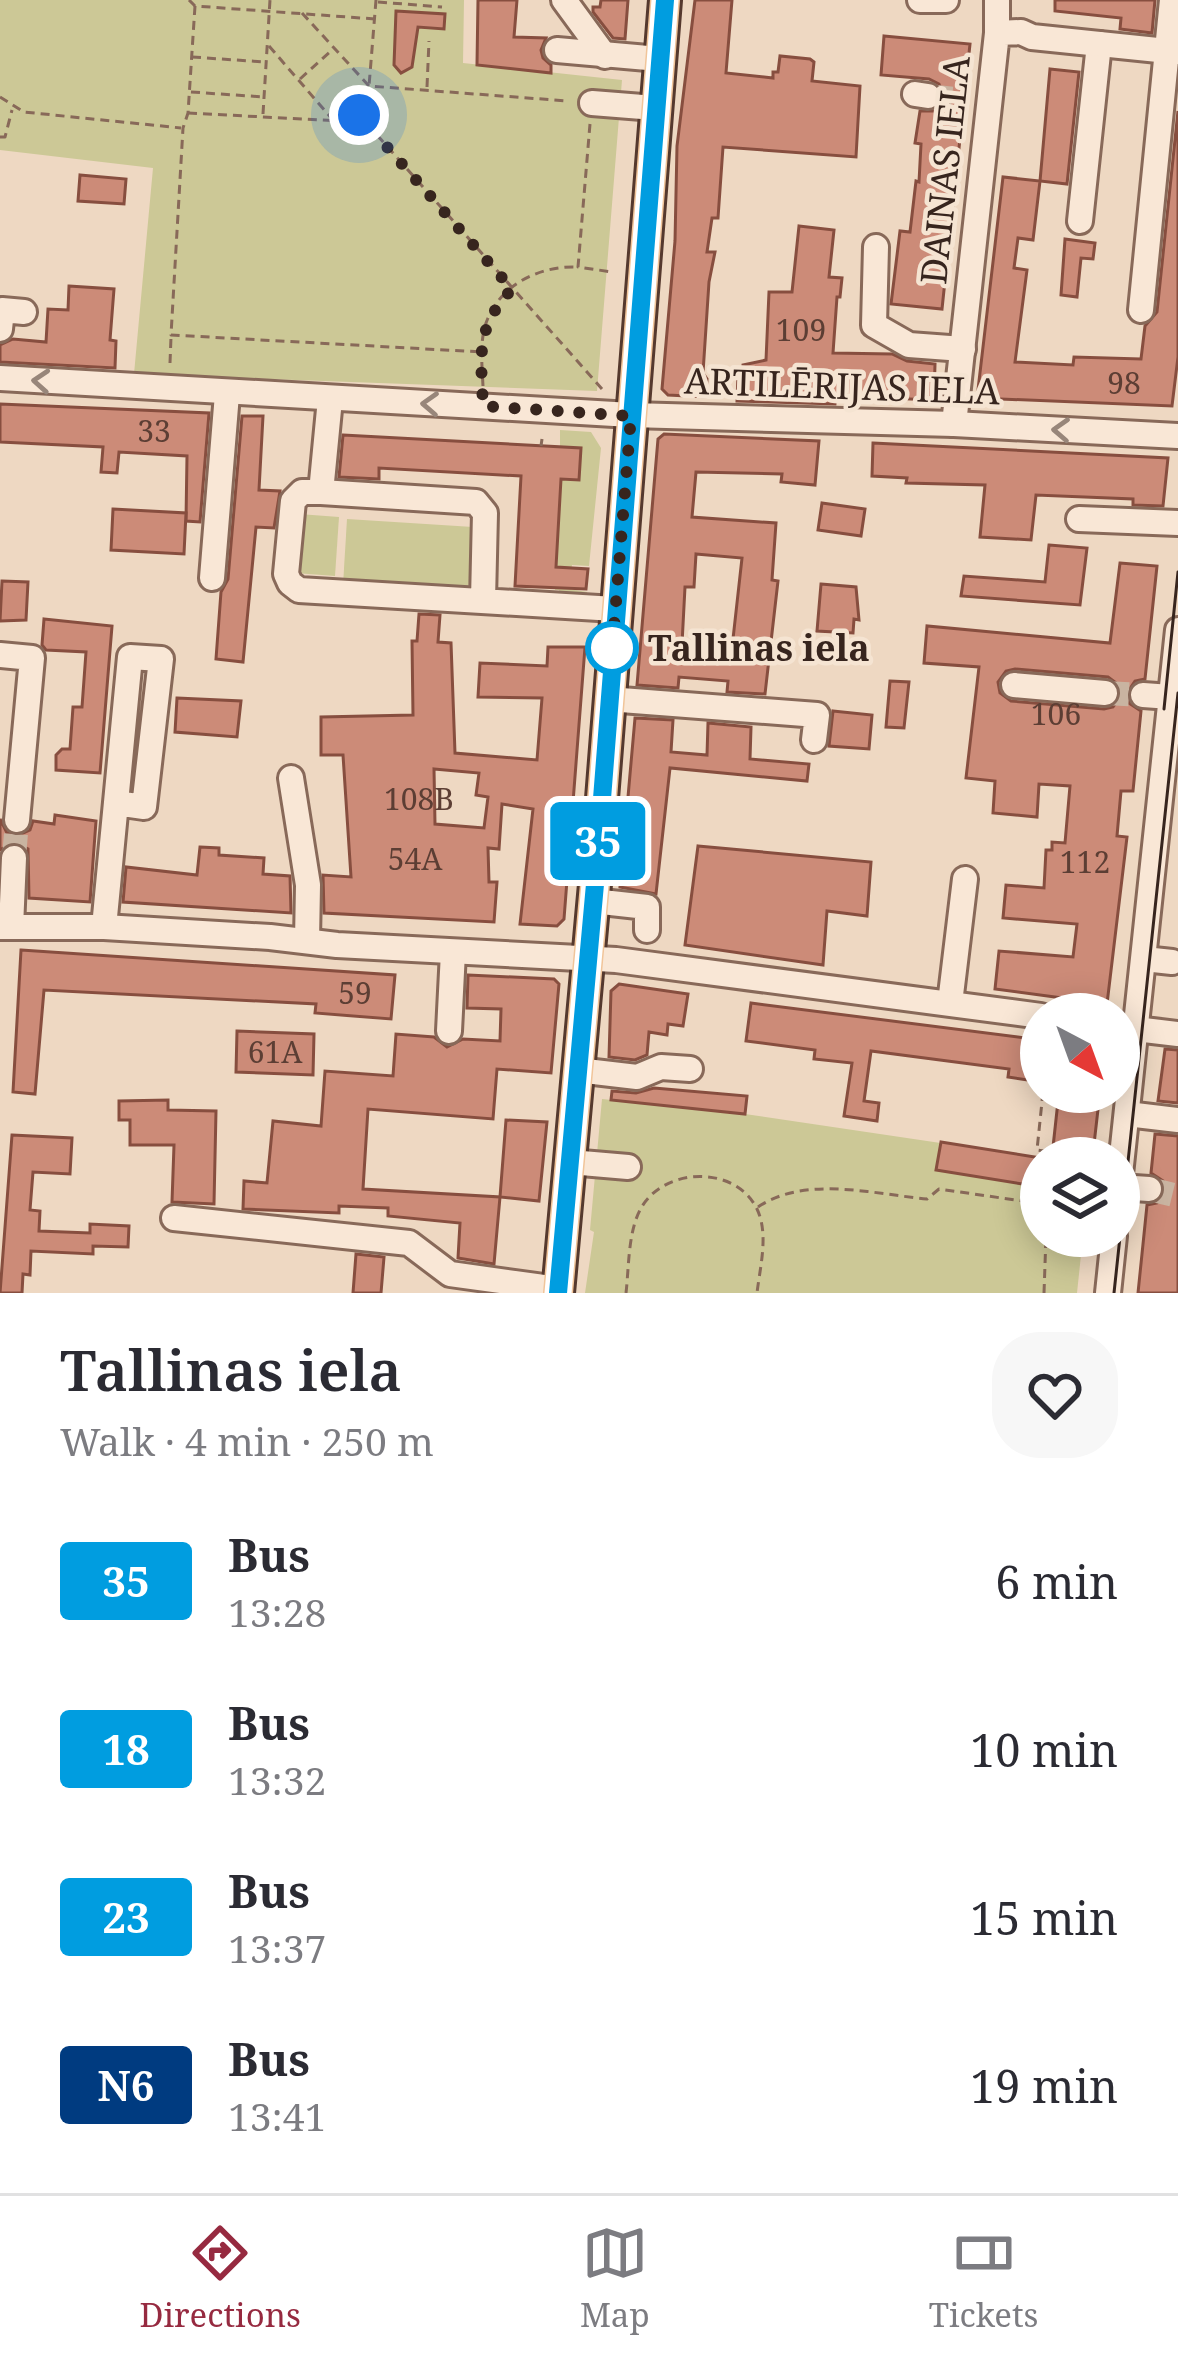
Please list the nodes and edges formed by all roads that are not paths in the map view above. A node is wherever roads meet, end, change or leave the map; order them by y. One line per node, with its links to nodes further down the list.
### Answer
1 (564, 0): 11 (street)
2 (664, 0): 12 (main road)
3 (920, 0): 4 (street)
4 (946, 0)
5 (977, 0): 7 (street)
6 (1172, 0): 10 (street)
7 (997, 18): 8 (street, DAINAS IELA); 20 (street, DAINAS IELA)
8 (1099, 44): 10 (street, DAINAS IELA); 15 (street)
9 (557, 50): 11 (street)
10 (1173, 52): 17 (street)
11 (605, 56): 12 (street)
12 (659, 59): 14 (main road)
13 (592, 103): 14 (street)
14 (655, 108): 24 (main road)
15 (1080, 220)
16 (876, 247): 20 (street)
17 (1141, 310)
18 (24, 312): 19 (street)
19 (0, 328)
20 (963, 349): 25 (street, DAINAS IELA)
21 (0, 378): 22 (street, ARTILĒRIJAS IELA, one-way to 21)
22 (227, 394): 23 (street, ARTILĒRIJAS IELA); 30 (street)
23 (330, 399): 24 (street, ARTILĒRIJAS IELA, one-way to 23); 27 (street)
24 (631, 416): 25 (street, ARTILĒRIJAS IELA); 32 (main road)
25 (954, 424): 26 (street, ARTILĒRIJAS IELA, one-way to 25)
26 (1178, 436)
27 (321, 492): 31 (street); 31 (street)
28 (1079, 519): 29 (street)
29 (1178, 524)
30 (212, 578)
31 (483, 600): 32 (street)
32 (615, 609): 39 (main road)
33 (1178, 630): 38 (street)
34 (0, 655): 42 (street)
35 (1015, 685): 36 (street)
36 (1105, 693)
37 (1143, 695): 38 (street)
38 (1171, 697): 54 (street)
39 (608, 699): 40 (street); 47 (main road)
40 (814, 740)
41 (291, 778): 51 (street)
42 (9, 793): 44 (street)
43 (116, 803): 43 (street); 49 (street)
44 (17, 820)
45 (14, 858): 48 (street)
46 (965, 879): 57 (street)
47 (593, 901): 50 (street); 53 (main road)
48 (6, 927): 49 (street)
49 (104, 928): 51 (street)
50 (646, 929)
51 (307, 941): 52 (street)
52 (453, 952): 53 (street); 60 (street)
53 (588, 957): 57 (street); 63 (main road)
54 (1144, 959): 55 (street); 56 (street)
55 (1172, 962)
56 (1136, 993)
57 (950, 1003): 58 (street)
58 (1020, 1013)
59 (1140, 1029): 61 (street)
60 (448, 1030)
61 (1178, 1034)
62 (690, 1069): 63 (street)
63 (577, 1070): 67 (main road)
64 (1127, 1114): 65 (street); 66 (street)
65 (1178, 1120)
66 (1124, 1137)
67 (570, 1162): 68 (street); 73 (main road)
68 (628, 1167)
69 (1140, 1188): 70 (street)
70 (1149, 1189)
71 (173, 1218): 73 (street)
72 (1112, 1257): 74 (street)
73 (558, 1291)
74 (1108, 1293)

